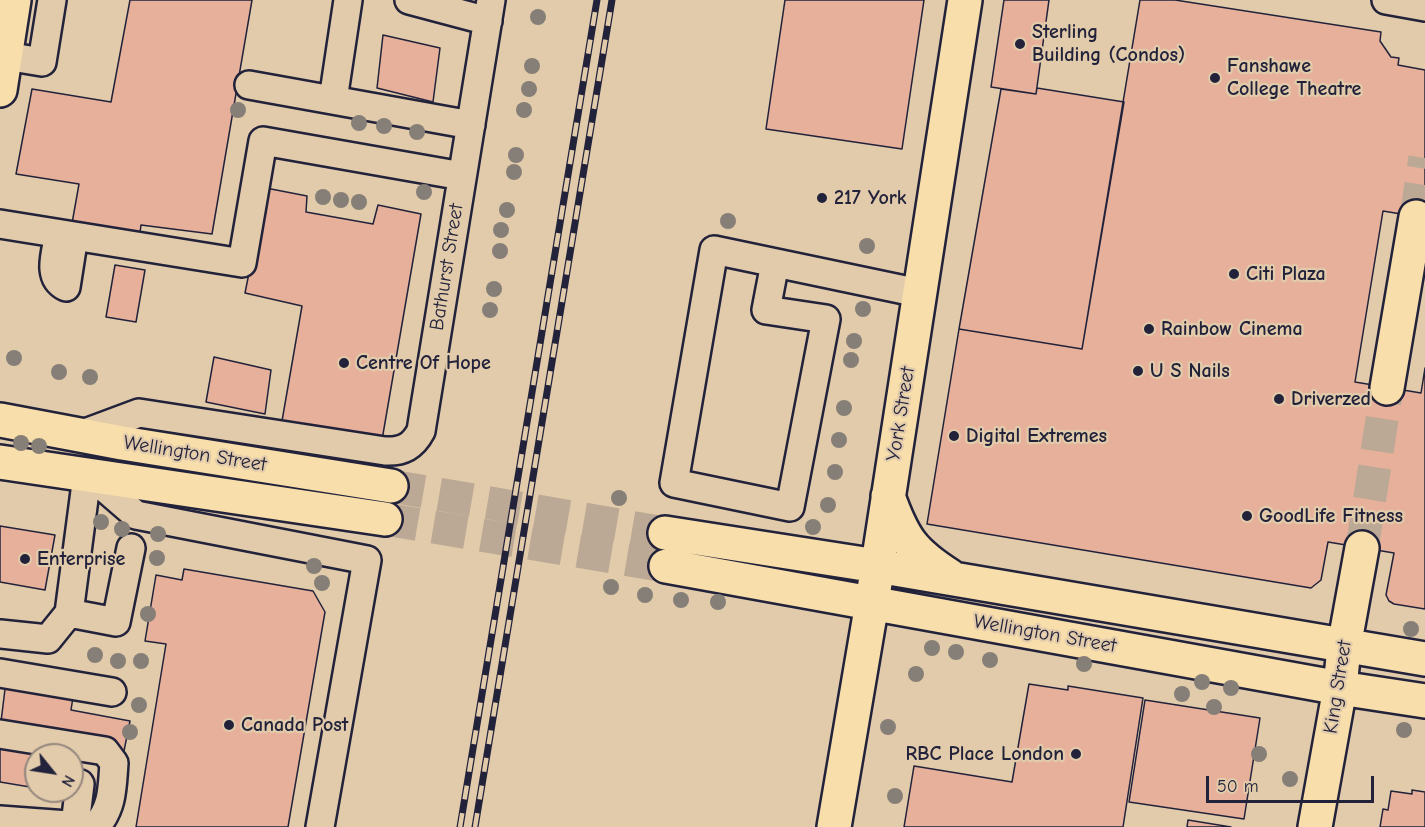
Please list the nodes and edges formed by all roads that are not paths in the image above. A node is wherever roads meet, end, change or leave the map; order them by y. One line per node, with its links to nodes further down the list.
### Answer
1 (14, 0): 9 (main road)
2 (52, 0): 9 (street)
3 (348, 0): 12 (street)
4 (409, 0): 8 (street)
5 (965, 0): 18 (main road, York Street)
6 (1386, 0): 7 (street)
7 (1425, 7)
8 (490, 10): 13 (street, Bathurst Street)
9 (3, 56): 11 (main road)
10 (249, 85): 12 (street)
11 (0, 90)
12 (333, 100): 13 (street)
13 (471, 125): 14 (street, Bathurst Street)
14 (462, 176): 16 (street); 21 (street, Bathurst Street)
15 (1416, 217): 19 (main road)
16 (0, 224)
17 (775, 263): 17 (street); 18 (street)
18 (920, 293): 25 (main road, York Street)
19 (1387, 388)
20 (0, 420): 21 (main road, Wellington Street)
21 (80, 435): 24 (main road, Wellington Street)
22 (0, 462): 23 (main road, Wellington Street)
23 (89, 476): 26 (main road, Wellington Street); 34 (street); 46 (street)
24 (391, 486)
25 (888, 496): 31 (main road, York Street); 32 (main road)
26 (385, 519)
27 (665, 533): 31 (main road, Wellington Street)
28 (131, 548): 34 (street)
29 (1362, 548): 36 (main road, King Street)
30 (666, 566): 33 (main road, Wellington Street)
31 (877, 566): 32 (main road, Wellington Street); 33 (main road, York Street)
32 (954, 579): 36 (main road, Wellington Street)
33 (872, 603): 39 (main road, Wellington Street); 47 (main road, York Street)
34 (69, 613): 35 (street)
35 (0, 634)
36 (1344, 647): 37 (main road, Wellington Street); 39 (main road, King Street)
37 (1425, 659)
38 (0, 673): 40 (street)
39 (1340, 688): 41 (main road, Wellington Street); 48 (main road, King Street)
40 (112, 692)
41 (1425, 701)
42 (0, 734): 45 (street)
43 (84, 803): 45 (street)
44 (0, 820): 45 (street)
45 (88, 826)
46 (320, 827)
47 (834, 827)
48 (1315, 827)

